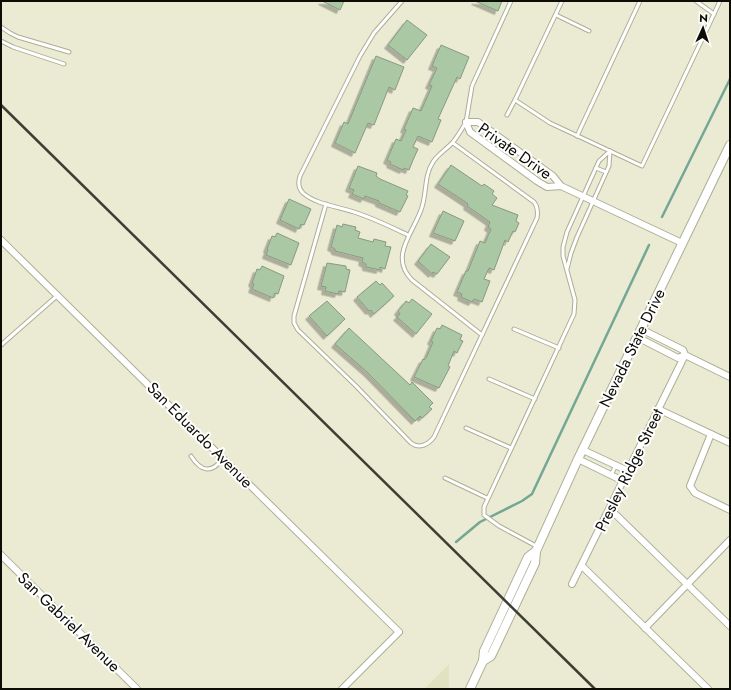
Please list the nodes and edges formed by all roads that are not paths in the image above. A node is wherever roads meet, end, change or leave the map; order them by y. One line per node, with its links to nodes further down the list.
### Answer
1 (402, 1): 26 (lane)
2 (512, 1): 16 (lane)
3 (562, 1): 8 (lane)
4 (640, 1): 17 (lane)
5 (696, 1): 7 (lane)
6 (720, 1): 7 (lane)
7 (714, 14): 20 (lane)
8 (556, 15): 10 (lane); 14 (lane)
9 (1, 27): 12 (lane)
10 (589, 31)
11 (1, 41): 13 (lane)
12 (69, 52)
13 (64, 64)
14 (515, 100): 15 (lane); 17 (lane)
15 (507, 115)
16 (466, 122): 18 (lane); 23 (street, Private Drive); 23 (street, Private Drive)
17 (577, 136): 20 (lane)
18 (452, 143): 27 (lane); 34 (lane)
19 (730, 145): 29 (street, Nevada State Drive)
20 (610, 151): 21 (lane); 22 (lane)
21 (596, 168): 22 (lane); 24 (lane)
22 (606, 172): 25 (lane)
23 (561, 186): 24 (street, Private Drive)
24 (583, 197): 25 (street, Private Drive); 30 (lane)
25 (593, 201): 29 (street, Private Drive); 30 (lane)
26 (326, 204): 27 (lane); 34 (lane)
27 (408, 235): 34 (lane)
28 (1, 240): 31 (street, San Eduardo Avenue)
29 (682, 243): 33 (street, Nevada State Drive)
30 (567, 270): 37 (lane)
31 (58, 295): 36 (lane); 49 (street, San Eduardo Avenue)
32 (514, 329): 37 (lane)
33 (641, 329): 35 (street, Nevada State Drive); 38 (street)
34 (482, 335)
35 (637, 337): 38 (street); 47 (street, Nevada State Drive)
36 (1, 345)
37 (559, 348): 41 (lane)
38 (685, 356): 39 (street); 42 (street, Presley Ridge Street)
39 (730, 376)
40 (489, 379): 41 (lane)
41 (534, 399): 46 (lane)
42 (658, 409): 44 (street); 52 (street, Presley Ridge Street)
43 (466, 428): 46 (lane)
44 (711, 434): 45 (street); 58 (street)
45 (730, 443)
46 (511, 448): 56 (lane)
47 (583, 450): 50 (street, Nevada State Drive); 51 (street)
48 (191, 456): 49 (lane)
49 (223, 457): 68 (street, San Eduardo Avenue)
50 (578, 459): 53 (street); 60 (street, Nevada State Drive)
51 (616, 465): 52 (street); 53 (lane)
52 (628, 471): 55 (street, Presley Ridge Street)
53 (611, 475): 55 (street)
54 (445, 478): 56 (lane)
55 (623, 481): 57 (street, Presley Ridge Street)
56 (487, 498): 60 (lane)
57 (610, 509): 62 (street, Presley Ridge Street); 64 (street)
58 (730, 510)
59 (730, 541): 64 (street)
60 (537, 549): 69 (street, Nevada State Drive)
61 (1, 556): 67 (street, San Gabriel Avenue)
62 (582, 566): 63 (street, Presley Ridge Street); 66 (street)
63 (572, 584)
64 (687, 584): 65 (street); 66 (street)
65 (730, 626)
66 (645, 628): 70 (street)
67 (138, 689)
68 (342, 689)
69 (470, 689)
70 (708, 689)

